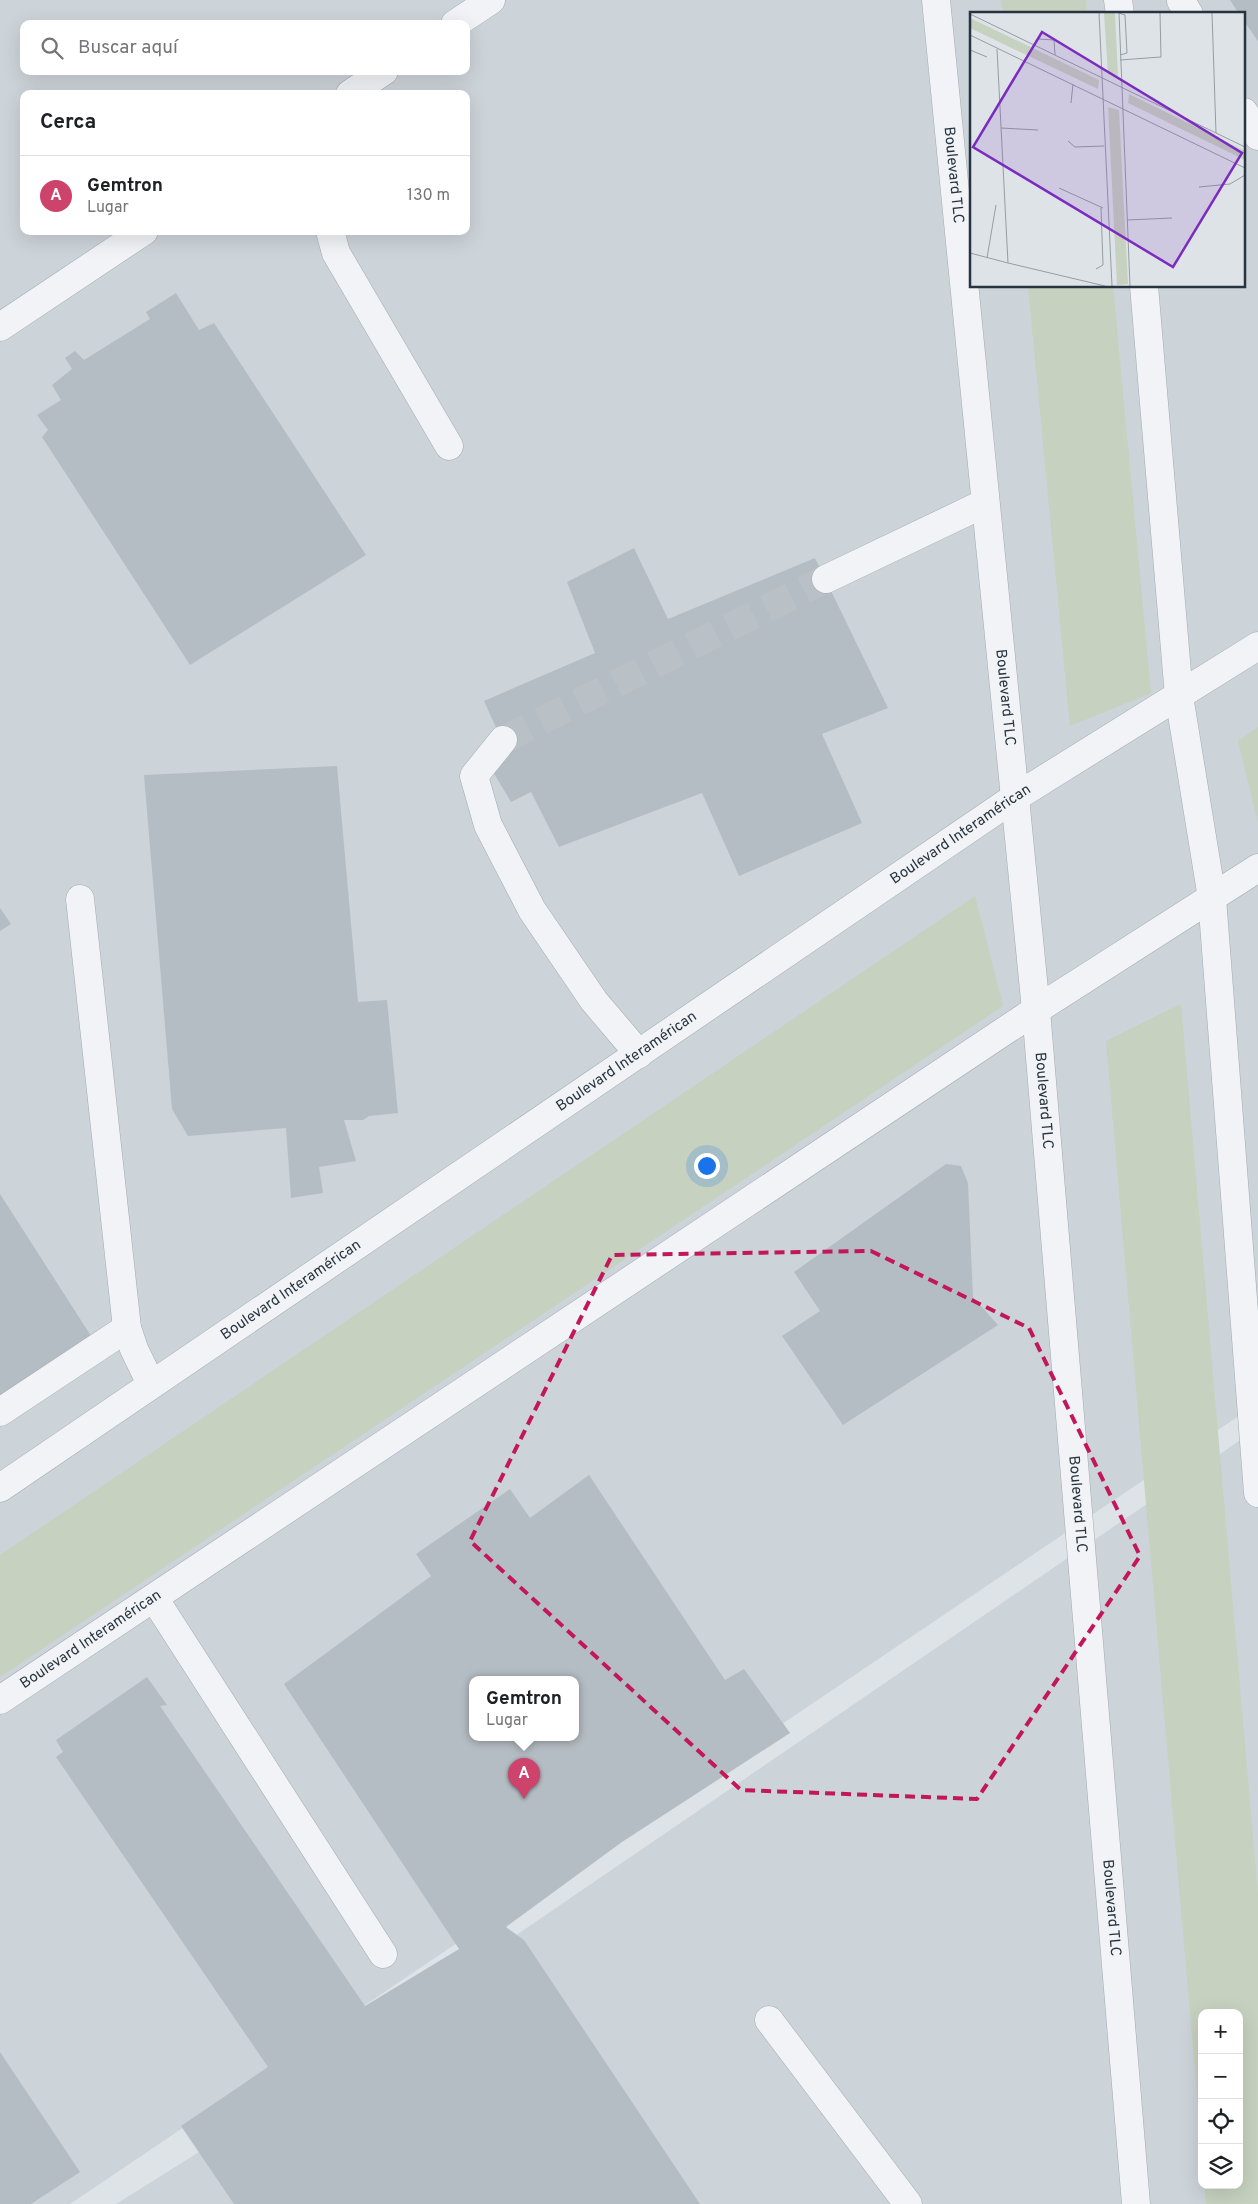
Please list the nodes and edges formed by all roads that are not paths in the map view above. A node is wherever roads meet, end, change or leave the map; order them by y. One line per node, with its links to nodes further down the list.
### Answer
1 (491, 0): 3 (street)
2 (936, 0): 14 (street, Boulevard TLC)
3 (461, 20)
4 (378, 75): 5 (street)
5 (356, 90)
6 (1246, 116): 7 (street)
7 (1258, 137): 8 (street)
8 (1246, 145)
9 (138, 235): 12 (street)
10 (331, 235): 13 (street)
11 (1144, 288): 17 (street)
12 (0, 327)
13 (449, 446)
14 (985, 503): 15 (street); 19 (street, Boulevard TLC)
15 (826, 579)
16 (1258, 646): 17 (street, Boulevard Interamérican)
17 (1179, 696): 19 (street, Boulevard Interamérican); 21 (street)
18 (502, 740): 24 (street)
19 (1014, 798): 23 (street, Boulevard TLC); 24 (street, Boulevard Interamérican)
20 (1258, 868): 21 (street, Boulevard Interamérican)
21 (1212, 898): 23 (street, Boulevard Interamérican); 29 (street)
22 (80, 899): 25 (street)
23 (1036, 1010): 30 (street, Boulevard Interamérican); 35 (street, Boulevard TLC)
24 (639, 1054): 26 (street, Boulevard Interamérican)
25 (127, 1328): 26 (street); 27 (street)
26 (151, 1384): 28 (street, Boulevard Interamérican)
27 (0, 1412)
28 (0, 1488)
29 (1258, 1493)
30 (154, 1598): 31 (street, Boulevard Interamérican); 32 (street)
31 (0, 1700)
32 (384, 1954)
33 (769, 2020): 34 (street)
34 (908, 2204)
35 (1136, 2204)

